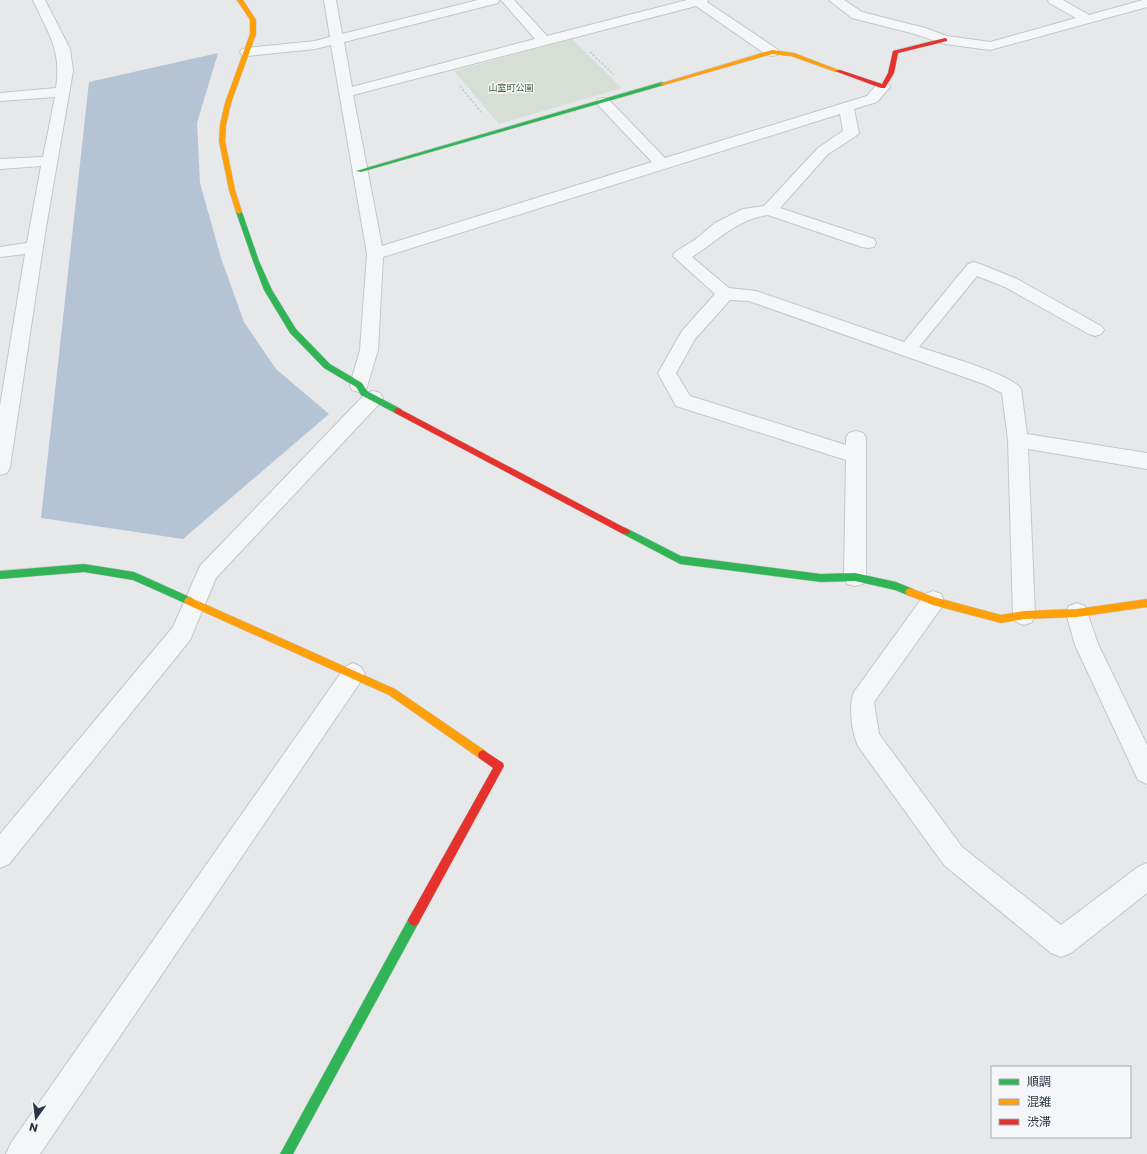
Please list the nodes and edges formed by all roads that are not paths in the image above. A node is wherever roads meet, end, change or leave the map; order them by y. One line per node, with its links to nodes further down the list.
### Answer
1 (39, 0): 17 (street)
2 (240, 0): 14 (street)
3 (330, 0): 11 (street)
4 (493, 0): 11 (street)
5 (507, 0): 13 (street)
6 (699, 0): 13 (street); 15 (street)
7 (1054, 0): 10 (street)
8 (843, 1): 12 (street)
9 (1147, 3): 10 (street)
10 (1087, 19): 12 (street)
11 (336, 40): 14 (street); 18 (street)
12 (945, 40): 16 (street)
13 (544, 41): 18 (street)
14 (247, 52): 34 (street)
15 (772, 52): 16 (street); 20 (street)
16 (883, 87): 21 (street)
17 (63, 92): 19 (street); 22 (street)
18 (345, 93): 25 (street)
19 (0, 97)
20 (603, 102): 24 (street); 25 (street)
21 (846, 107): 24 (street); 26 (street)
22 (51, 161): 23 (street); 28 (street)
23 (0, 164)
24 (662, 164): 30 (street)
25 (359, 171): 30 (street)
26 (769, 210): 27 (street); 31 (street)
27 (868, 243)
28 (35, 247): 29 (street); 37 (street)
29 (0, 252)
30 (375, 254): 34 (street)
31 (725, 294): 33 (street); 39 (street)
32 (1095, 330): 33 (street)
33 (907, 350): 35 (street)
34 (366, 392): 39 (street); 41 (street)
35 (1018, 440): 36 (street); 44 (street)
36 (1147, 462)
37 (0, 467)
38 (0, 575): 41 (street)
39 (855, 577): 40 (street)
40 (933, 601): 44 (street); 48 (street)
41 (194, 602): 45 (street); 47 (street)
42 (1147, 603): 43 (street)
43 (1077, 613): 44 (street); 46 (street)
44 (1024, 616)
45 (353, 674): 49 (street); 50 (street)
46 (1147, 772)
47 (0, 855)
48 (1147, 876)
49 (22, 1154)
50 (286, 1154)

